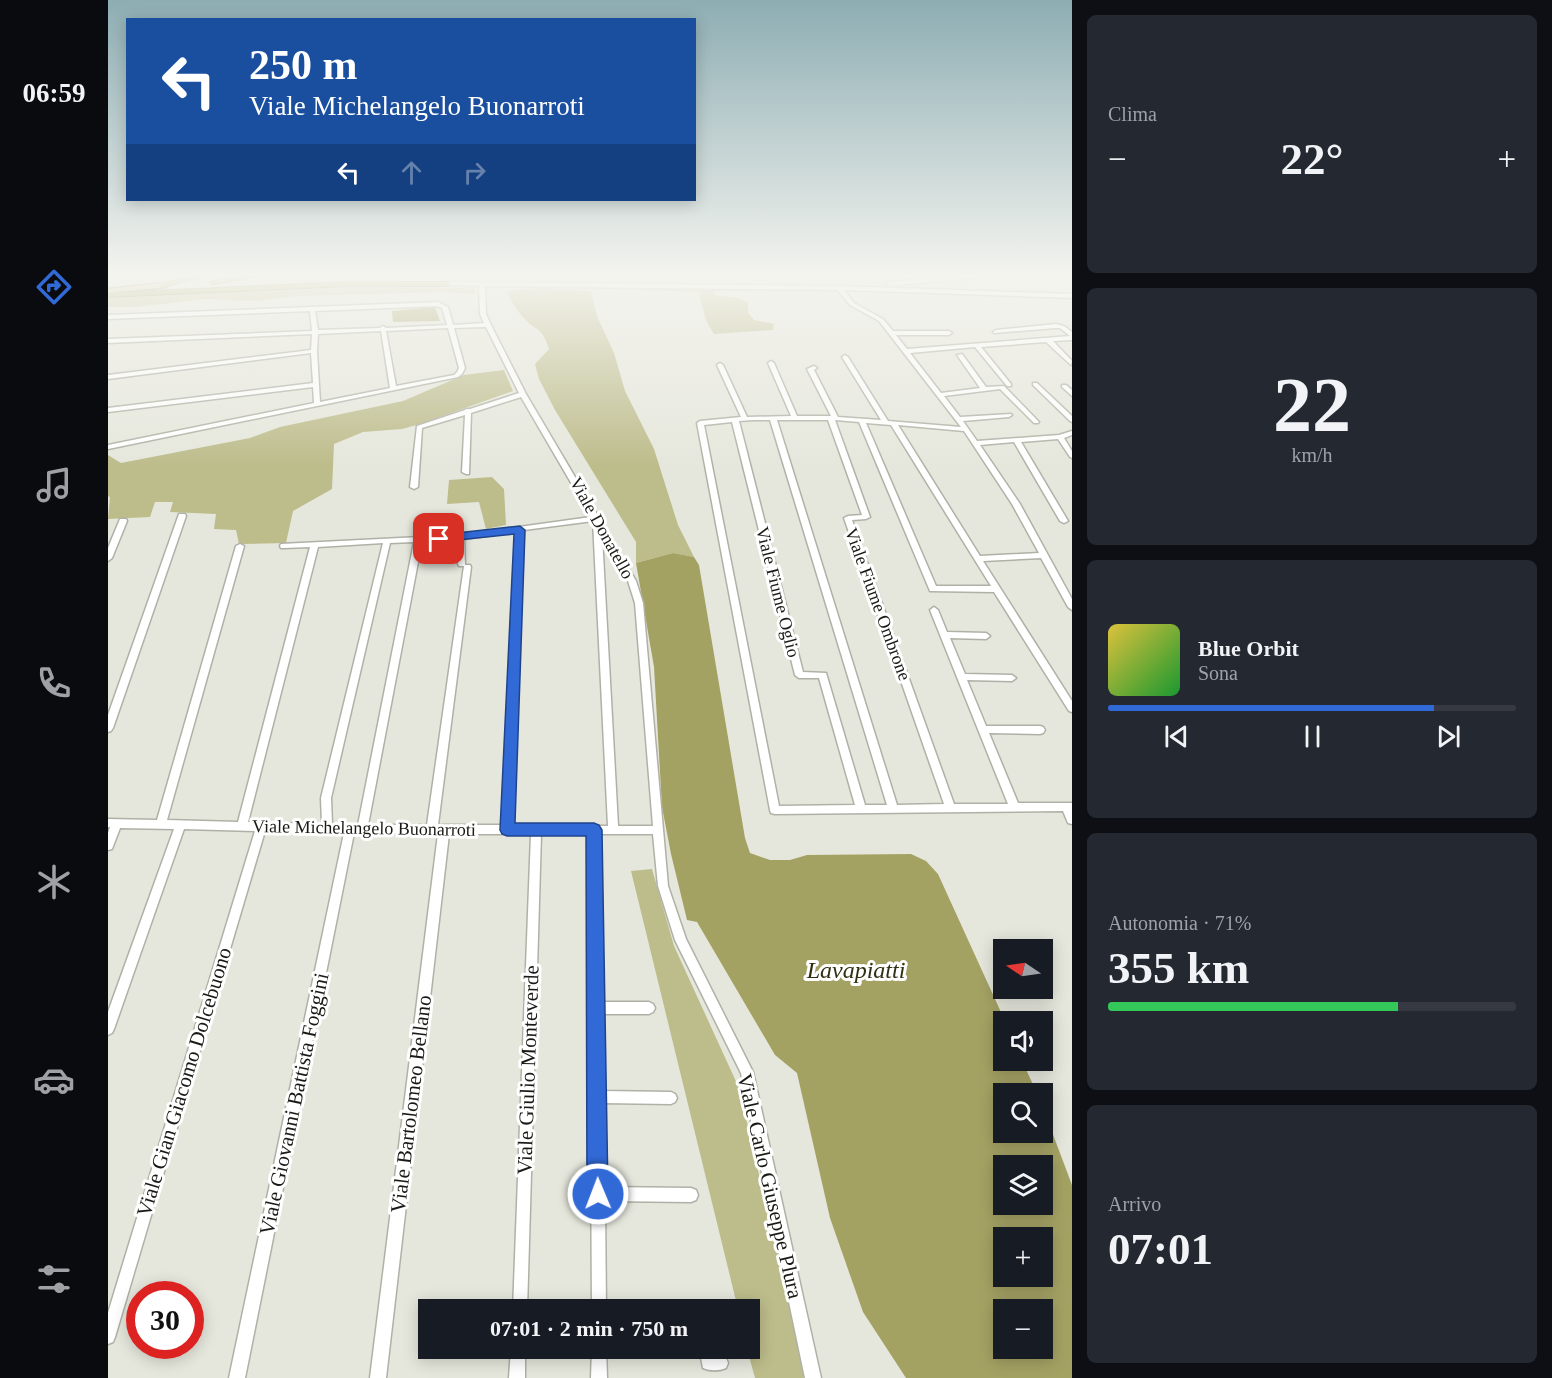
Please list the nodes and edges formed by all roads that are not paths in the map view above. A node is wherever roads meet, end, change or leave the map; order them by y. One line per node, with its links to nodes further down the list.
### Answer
1 (184, 337): 9 (street)
2 (315, 337): 11 (street)
3 (385, 337): 24 (street)
4 (452, 337): 24 (street)
5 (494, 337): 26 (street, Viale Donatello)
6 (894, 337): 12 (street)
7 (1070, 337): 8 (street)
8 (1048, 340): 10 (street); 16 (street)
9 (108, 341)
10 (976, 345): 12 (street); 22 (street)
11 (314, 351): 19 (street); 21 (street)
12 (906, 351): 28 (street)
13 (960, 355): 25 (street)
14 (845, 357): 41 (street)
15 (771, 363): 34 (street)
16 (1071, 363)
17 (720, 365): 36 (street)
18 (814, 368): 35 (street)
19 (108, 377)
20 (1035, 384): 39 (street)
21 (316, 385): 29 (street); 30 (street)
22 (1010, 385)
23 (1064, 386): 27 (street)
24 (393, 388): 29 (street)
25 (985, 390): 28 (street); 40 (street)
26 (523, 394): 31 (street); 52 (street, Viale Donatello)
27 (1072, 394)
28 (940, 395): 37 (street)
29 (317, 404): 47 (street)
30 (108, 410)
31 (468, 410): 49 (street); 50 (street)
32 (1009, 415): 37 (street)
33 (773, 418): 34 (street); 36 (street); 80 (street)
34 (795, 418): 35 (street)
35 (833, 418): 38 (street); 76 (street, Viale Fiume Ombrone)
36 (740, 419): 79 (street, Viale Fiume Oglio); 79 (street)
37 (958, 419): 42 (street)
38 (861, 420): 41 (street); 65 (street)
39 (1072, 420)
40 (1036, 422)
41 (889, 423): 42 (street); 64 (street)
42 (966, 429): 46 (street)
43 (1072, 433): 44 (street)
44 (1060, 436): 45 (street); 48 (street)
45 (1016, 440): 46 (street); 54 (street)
46 (975, 443): 62 (street)
47 (108, 447)
48 (1072, 456)
49 (466, 472)
50 (414, 487)
51 (182, 516): 73 (street)
52 (597, 518): 55 (street); 93 (street); 94 (street, Viale Donatello)
53 (123, 521): 63 (street)
54 (1064, 521)
55 (520, 530): 56 (street); 90 (street)
56 (460, 537): 57 (street); 89 (street, Viale Bartolomeo Bellano)
57 (418, 540): 58 (street); 88 (street, Viale Giovanni Battista Foggini)
58 (387, 542): 59 (street); 87 (street)
59 (315, 544): 61 (street); 85 (street)
60 (240, 546): 83 (street)
61 (285, 546)
62 (1044, 555): 64 (street); 66 (street)
63 (108, 558)
64 (977, 559): 65 (street)
65 (998, 589): 72 (street)
66 (1072, 607)
67 (934, 610): 68 (street)
68 (944, 635): 69 (street); 70 (street)
69 (986, 636)
70 (961, 677): 71 (street); 74 (street)
71 (1012, 678)
72 (1072, 709)
73 (108, 728)
74 (982, 729): 75 (street); 78 (street)
75 (1040, 730)
76 (950, 807): 78 (street); 80 (street)
77 (1069, 807): 78 (street); 81 (street)
78 (1015, 808)
79 (861, 809): 80 (street)
80 (893, 809)
81 (1072, 820)
82 (113, 823): 83 (street, Viale Michelangelo Buonarroti); 95 (street)
83 (161, 823): 84 (street, Viale Michelangelo Buonarroti)
84 (181, 824): 85 (street, Viale Michelangelo Buonarroti); 98 (street)
85 (242, 826): 86 (street, Viale Michelangelo Buonarroti)
86 (261, 827): 87 (street, Viale Michelangelo Buonarroti); 105 (street, Viale Gian Giacomo Dolcebuono)
87 (327, 829): 88 (street, Viale Michelangelo Buonarroti)
88 (356, 829): 89 (street, Viale Michelangelo Buonarroti); 110 (street, Viale Giovanni Battista Foggini)
89 (438, 829): 90 (street, Viale Michelangelo Buonarroti); 111 (street, Viale Bartolomeo Bellano)
90 (507, 830): 91 (street, Viale Michelangelo Buonarroti)
91 (536, 830): 92 (street, Viale Michelangelo Buonarroti); 103 (street, Viale Giulio Monteverde)
92 (594, 830): 93 (street, Viale Michelangelo Buonarroti); 96 (street)
93 (614, 830): 94 (street, Viale Michelangelo Buonarroti)
94 (656, 830): 114 (street, Viale Carlo Giuseppe Plura)
95 (108, 846)
96 (596, 1008): 97 (street); 99 (street)
97 (649, 1008)
98 (108, 1029)
99 (596, 1097): 100 (street); 101 (street)
100 (671, 1098)
101 (598, 1194): 102 (street); 104 (street)
102 (691, 1195)
103 (520, 1299)
104 (599, 1299)
105 (108, 1337)
106 (518, 1359): 112 (street)
107 (599, 1359): 113 (street)
108 (707, 1359): 109 (street)
109 (721, 1363)
110 (237, 1378)
111 (378, 1378)
112 (517, 1378)
113 (599, 1378)
114 (813, 1378)

